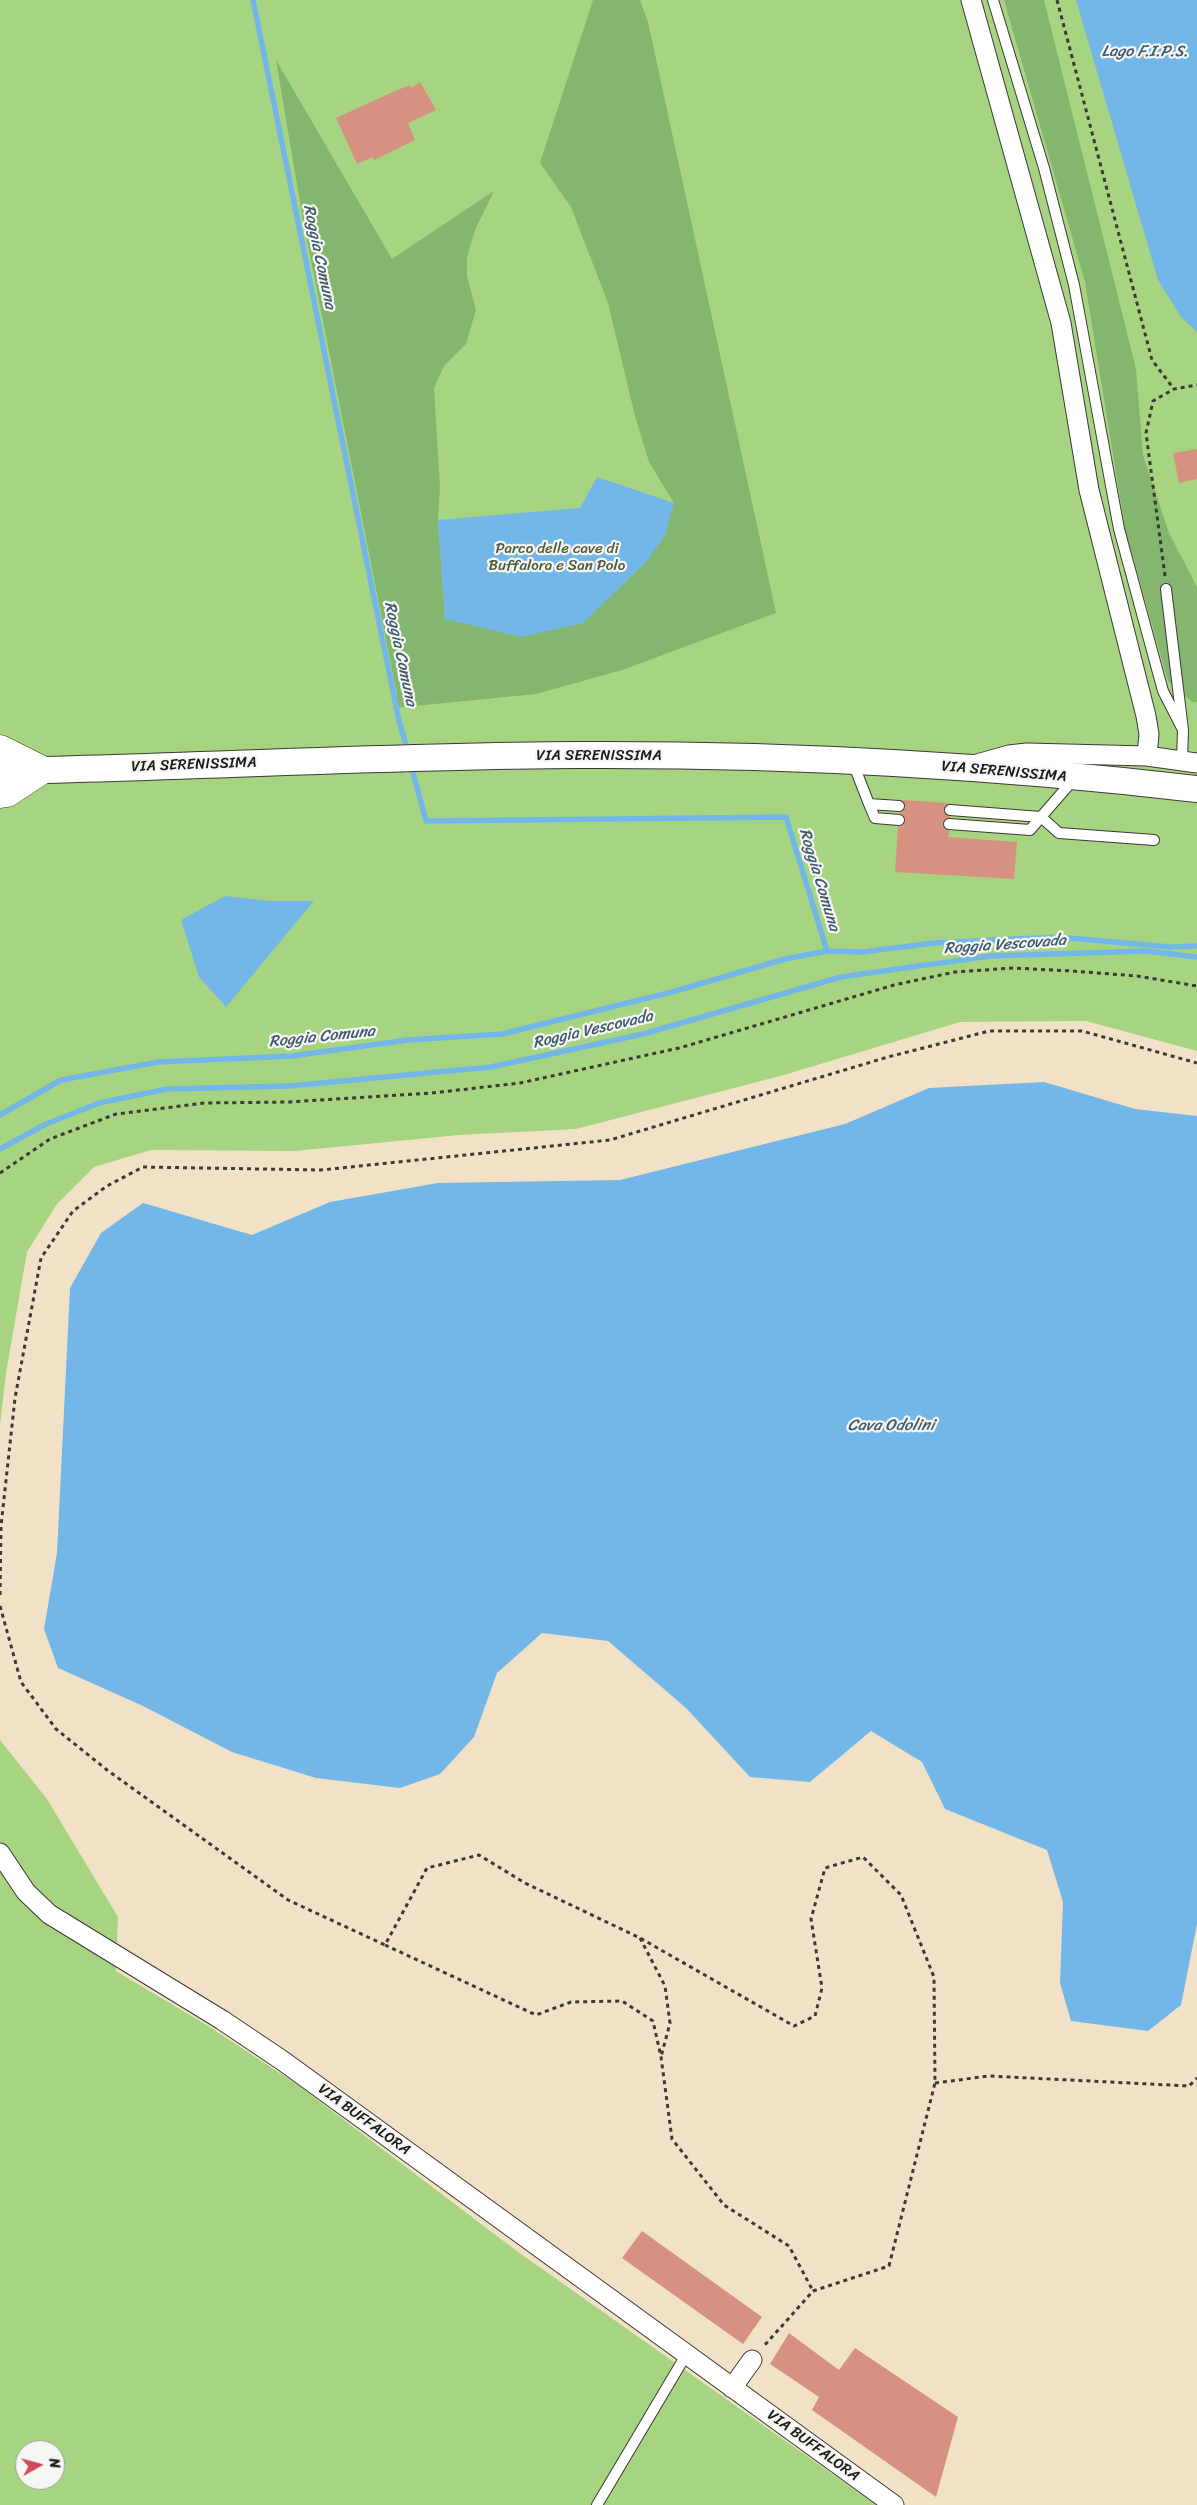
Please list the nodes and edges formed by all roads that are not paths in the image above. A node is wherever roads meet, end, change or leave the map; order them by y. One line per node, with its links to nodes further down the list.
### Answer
1 (971, 0): 6 (street)
2 (993, 0): 4 (lane)
3 (1166, 589): 4 (lane)
4 (1183, 730): 8 (lane)
5 (0, 749): 10 (highway)
6 (1147, 756): 8 (street); 9 (street)
7 (853, 762): 9 (main road, VIA SERENISSIMA); 10 (main road, VIA SERENISSIMA); 15 (lane)
8 (1190, 762)
9 (966, 768): 12 (main road, VIA SERENISSIMA)
10 (42, 770): 11 (main road, VIA SERENISSIMA); 14 (highway)
11 (0, 771)
12 (1075, 778): 13 (main road, VIA SERENISSIMA); 18 (lane)
13 (1197, 789)
14 (0, 794)
15 (869, 804): 16 (lane); 19 (lane)
16 (899, 806)
17 (950, 810): 18 (lane)
18 (1041, 817): 20 (lane); 21 (lane)
19 (899, 820)
20 (949, 824)
21 (1154, 840)
22 (0, 1853): 23 (street, VIA BUFFALORA)
23 (686, 2354): 25 (street, VIA BUFFALORA); 26 (lane)
24 (752, 2360): 25 (street)
25 (732, 2388): 27 (street, VIA BUFFALORA)
26 (597, 2505)
27 (894, 2505)

